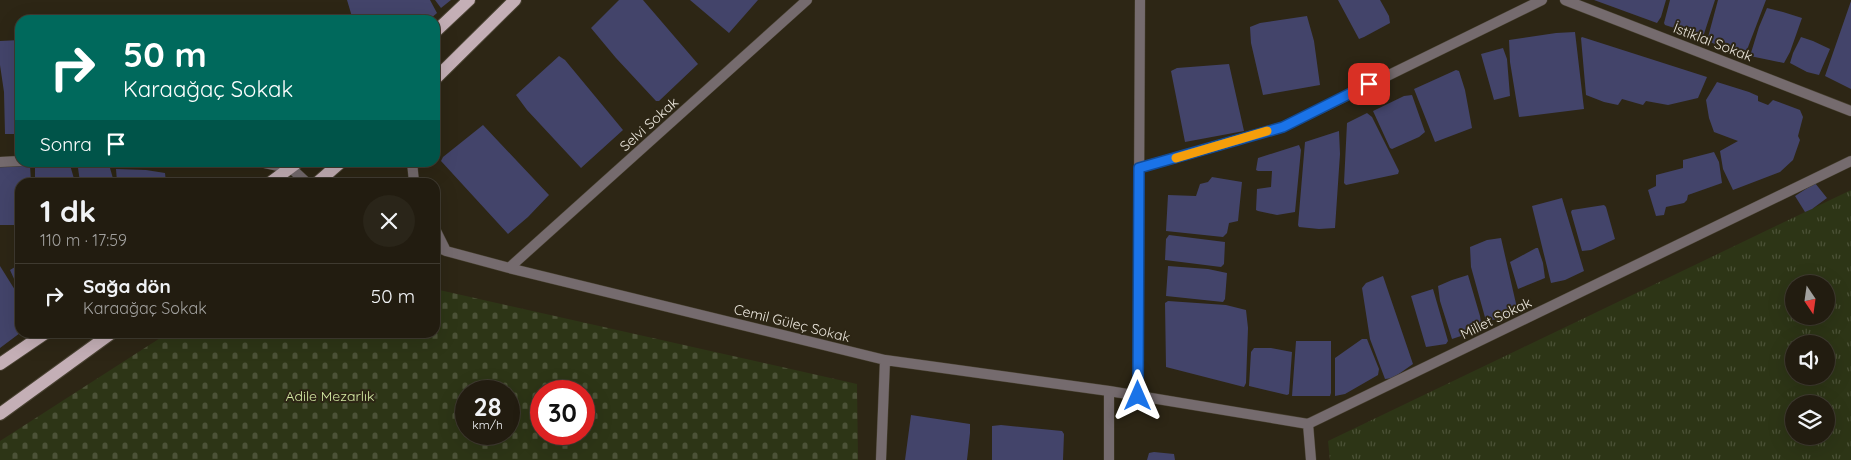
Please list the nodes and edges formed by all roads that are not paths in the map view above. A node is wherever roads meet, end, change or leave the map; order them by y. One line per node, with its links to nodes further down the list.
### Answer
1 (469, 0): 7 (main road)
2 (515, 0): 8 (main road)
3 (807, 0): 23 (street, Selvi Sokak)
4 (1140, 0): 16 (street)
5 (1542, 0): 16 (street)
6 (1565, 0): 9 (street, İstiklal Sokak)
7 (440, 27)
8 (440, 74)
9 (1851, 110)
10 (15, 161): 12 (street)
11 (1851, 161): 31 (street, Millet Sokak)
12 (0, 162)
13 (294, 167): 17 (main road)
14 (296, 167): 18 (street)
15 (335, 167): 19 (main road)
16 (1139, 168): 29 (street)
17 (277, 178)
18 (303, 178)
19 (323, 178)
20 (440, 239): 22 (street)
21 (440, 248): 22 (street, Cemil Güleç Sokak)
22 (446, 251): 23 (street, Cemil Güleç Sokak)
23 (509, 268): 26 (street, Cemil Güleç Sokak)
24 (38, 338): 27 (main road)
25 (105, 338): 30 (main road)
26 (885, 360): 28 (street, Cemil Güleç Sokak); 32 (street)
27 (0, 364)
28 (1110, 391): 29 (street, Cemil Güleç Sokak); 33 (street)
29 (1138, 396): 31 (street)
30 (0, 414)
31 (1308, 424): 34 (street)
32 (881, 460)
33 (1109, 460)
34 (1311, 460)

